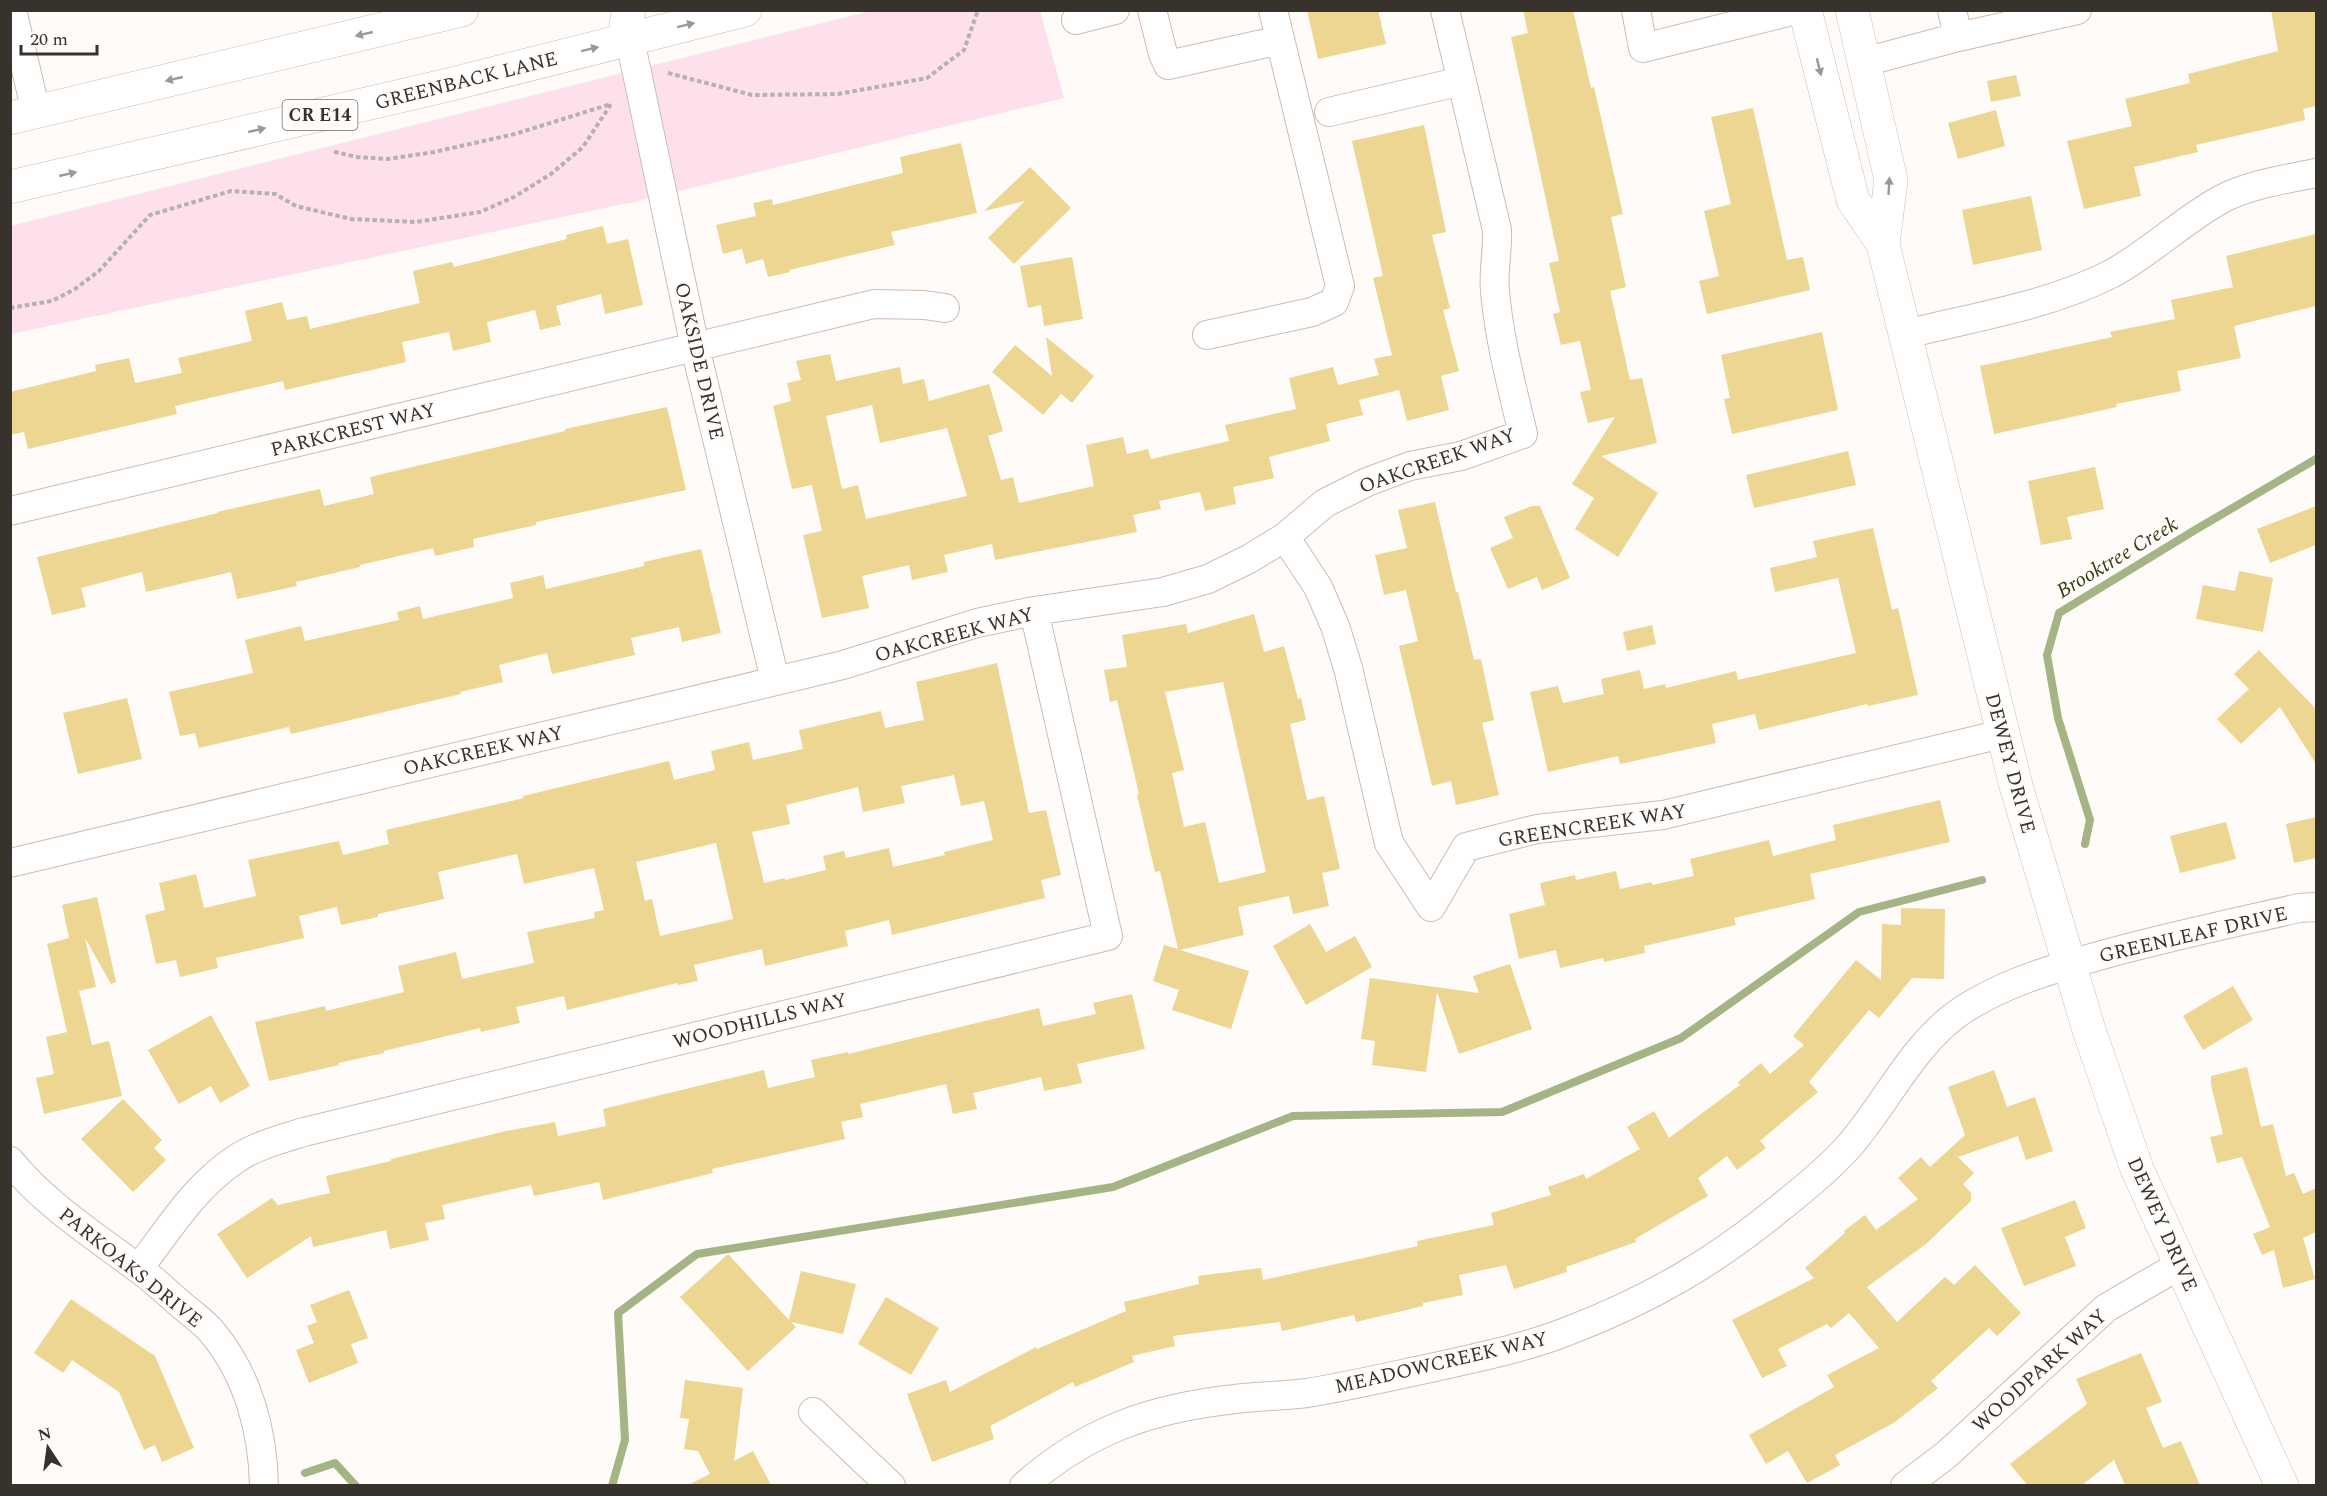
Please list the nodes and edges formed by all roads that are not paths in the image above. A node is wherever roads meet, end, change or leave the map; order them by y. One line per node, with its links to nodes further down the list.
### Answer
1 (12, 10): 21 (street)
2 (462, 10): 13 (main road)
3 (745, 10): 16 (main road, GREENBACK LANE / CR E14, one-way to 3)
4 (1115, 10): 14 (street)
5 (1152, 10): 17 (street)
6 (1273, 10): 17 (street)
7 (1445, 10): 19 (street, OAKCREEK WAY)
8 (1636, 10): 9 (street)
9 (1796, 10)
10 (1805, 10): 24 (main road, one-way to 24)
11 (1852, 10): 18 (main road, DEWEY DRIVE)
12 (2077, 10): 15 (street)
13 (405, 17): 21 (main road, one-way to 21)
14 (1076, 20)
15 (1955, 24): 18 (street)
16 (629, 25): 23 (main road, GREENBACK LANE / CR E14, one-way to 16); 28 (street, OAKSIDE DRIVE)
17 (1280, 40): 27 (street)
18 (1864, 62): 24 (main road, DEWEY DRIVE, one-way to 18)
19 (1462, 81): 20 (street); 30 (street, OAKCREEK WAY)
20 (1329, 112)
21 (23, 115)
22 (2316, 173): 26 (street)
23 (10, 187)
24 (1883, 244): 26 (main road, DEWEY DRIVE)
25 (945, 308): 28 (street, PARKCREST WAY)
26 (1906, 334): 33 (main road, DEWEY DRIVE)
27 (1207, 335)
28 (695, 347): 29 (street, PARKCREST WAY); 32 (street, OAKSIDE DRIVE)
29 (10, 511)
30 (1285, 537): 31 (street, OAKCREEK WAY); 33 (street, GREENCREEK WAY)
31 (1034, 611): 32 (street, OAKCREEK WAY); 39 (street, WOODHILLS WAY)
32 (775, 680): 34 (street, OAKCREEK WAY)
33 (2002, 734): 36 (main road, DEWEY DRIVE)
34 (10, 863)
35 (2316, 907): 36 (street, GREENLEAF DRIVE)
36 (2071, 964): 38 (main road, DEWEY DRIVE); 43 (street, MEADOWCREEK WAY)
37 (14, 1174): 39 (street, PARKOAKS DRIVE)
38 (2180, 1265): 44 (street, WOODPARK WAY); 45 (main road, DEWEY DRIVE)
39 (139, 1268): 41 (street, PARKOAKS DRIVE)
40 (813, 1412): 42 (street)
41 (264, 1485)
42 (891, 1485)
43 (1024, 1485)
44 (1905, 1485)
45 (2282, 1485)

